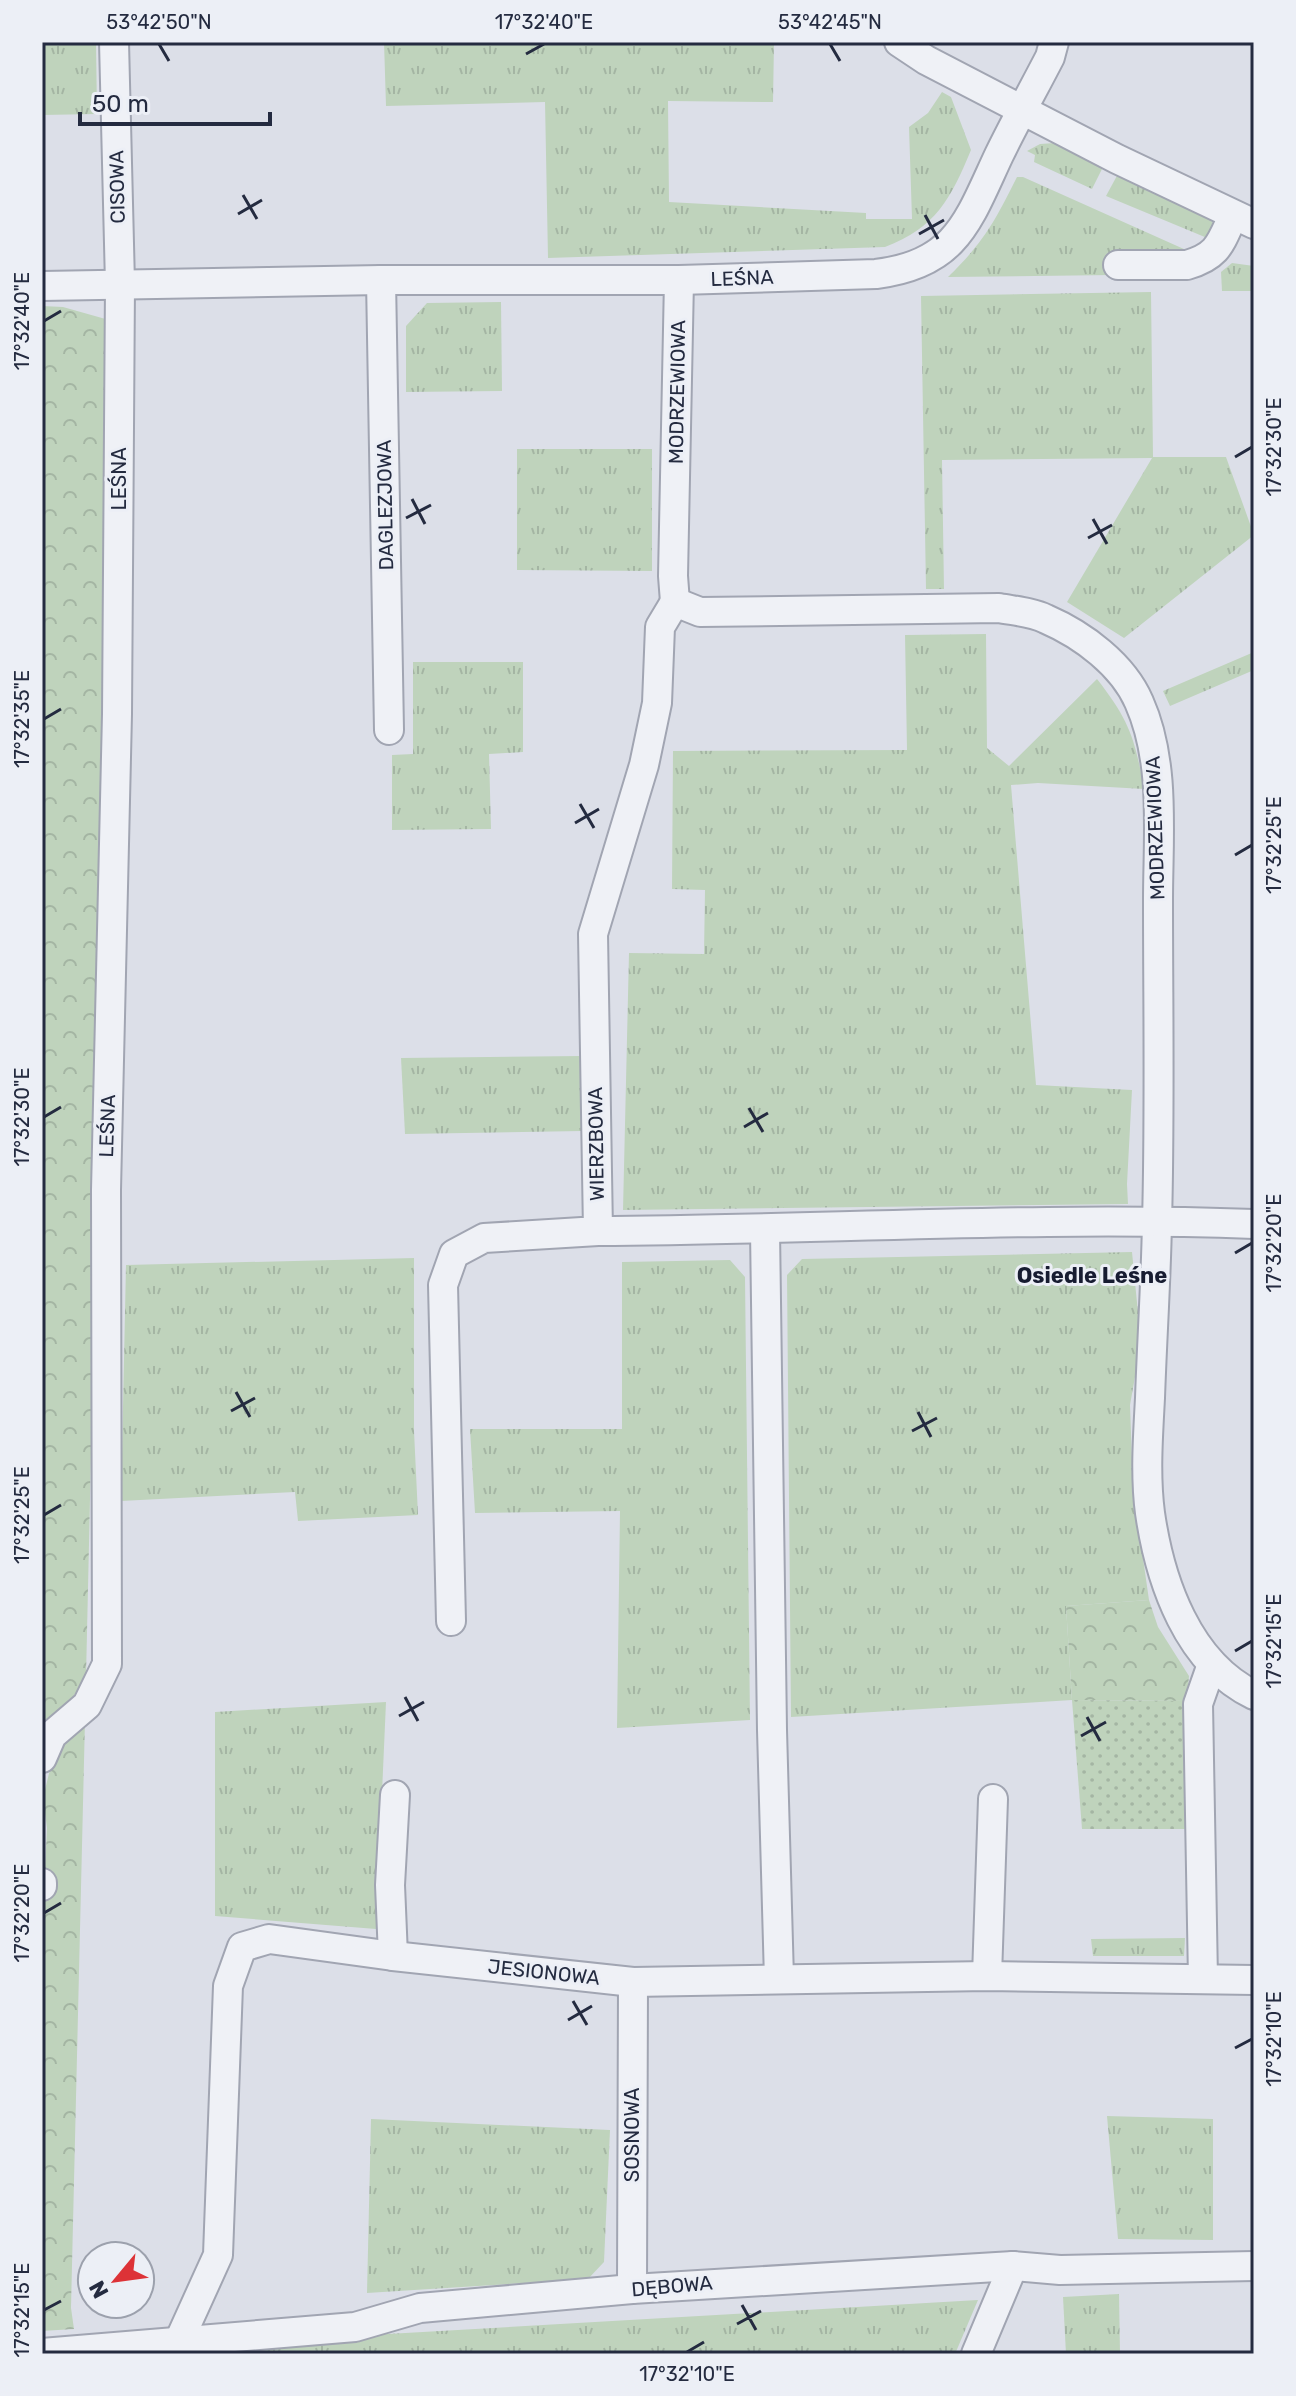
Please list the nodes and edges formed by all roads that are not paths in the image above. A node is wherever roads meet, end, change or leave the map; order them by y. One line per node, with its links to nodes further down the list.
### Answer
1 (114, 42): 10 (street, CISOWA)
2 (899, 42): 4 (street)
3 (1054, 42): 5 (street, LEŚNA)
4 (935, 52): 5 (street)
5 (1023, 110): 6 (street); 9 (street, LEŚNA)
6 (1243, 220): 7 (street)
7 (1118, 265)
8 (381, 280): 9 (street, LEŚNA); 10 (street, LEŚNA); 13 (street, DAGLEZJOWA)
9 (679, 280): 12 (street, MODRZEWIOWA)
10 (120, 284): 11 (street); 21 (street, LEŚNA)
11 (42, 286)
12 (675, 602): 14 (street, MODRZEWIOWA); 17 (street, WIERZBOWA)
13 (389, 730)
14 (1157, 1220): 15 (street); 16 (street); 19 (street, MODRZEWIOWA)
15 (1254, 1224)
16 (765, 1230): 17 (street); 26 (street)
17 (598, 1231): 18 (street, WIERZBOWA)
18 (451, 1621)
19 (1212, 1664): 20 (street, MODRZEWIOWA); 27 (street)
20 (1254, 1695)
21 (42, 1758)
22 (395, 1795): 24 (street)
23 (993, 1799): 25 (street)
24 (393, 1956): 29 (street, JESIONOWA); 33 (street, JESIONOWA)
25 (987, 1976): 26 (street, JESIONOWA); 27 (street, JESIONOWA)
26 (779, 1979): 29 (street, JESIONOWA)
27 (1203, 1979): 28 (street, JESIONOWA)
28 (1254, 1980)
29 (633, 1982): 32 (street, SOSNOWA)
30 (1013, 2266): 31 (street, DĘBOWA); 32 (street, DĘBOWA); 35 (street)
31 (1254, 2266)
32 (632, 2289): 33 (street, DĘBOWA)
33 (179, 2341): 34 (street, DĘBOWA)
34 (42, 2353)
35 (976, 2354)

